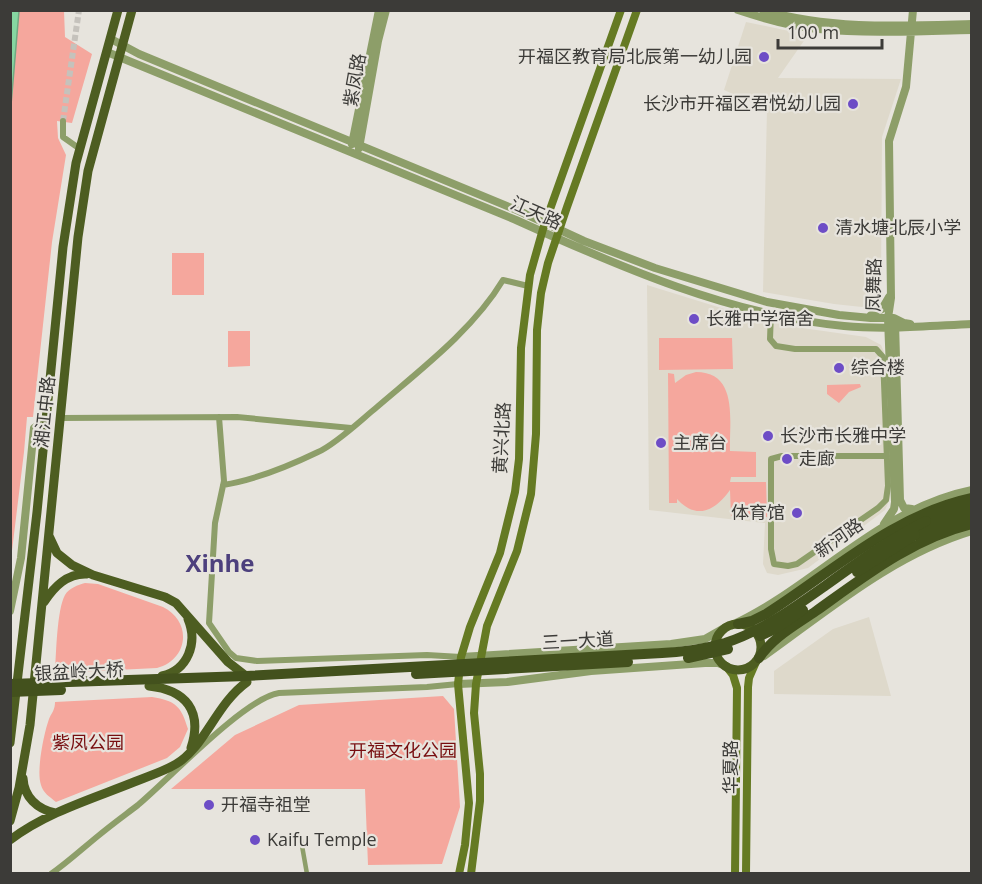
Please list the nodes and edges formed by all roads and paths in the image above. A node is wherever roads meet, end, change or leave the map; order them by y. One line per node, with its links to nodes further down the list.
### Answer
1 (118, 10): 13 (main road, 湘江中路)
2 (132, 10): 14 (main road, 湘江中路)
3 (379, 10): 18 (street, 紫凤路)
4 (386, 10): 18 (street, 紫凤路)
5 (621, 10): 21 (main road, 黄兴北路)
6 (637, 10): 22 (main road, 黄兴北路)
7 (738, 10): 11 (street)
8 (763, 10): 11 (street)
9 (913, 10): 11 (street, 凤舞路)
10 (972, 24): 11 (street)
11 (912, 28): 12 (street); 24 (street, 凤舞路)
12 (972, 30)
13 (111, 39): 14 (street, 江天路); 15 (main road, 湘江中路)
14 (123, 44): 16 (main road, 湘江中路); 18 (street, 江天路)
15 (107, 52): 16 (street, 江天路); 19 (main road, 湘江中路)
16 (119, 57): 20 (street, 江天路); 35 (main road, 湘江中路)
17 (63, 121): 19 (street)
18 (356, 143): 20 (street, 紫凤路); 21 (street, 江天路)
19 (80, 149): 36 (main road, 湘江中路)
20 (354, 154): 21 (street, 江天路)
21 (543, 228): 22 (street, 江天路); 23 (main road, 黄兴北路)
22 (558, 234): 25 (street, 江天路); 26 (street, 江天路); 59 (main road, 黄兴北路)
23 (528, 286): 37 (street); 58 (main road, 黄兴北路)
24 (891, 287): 26 (street); 27 (street, 凤舞路)
25 (771, 313): 29 (street, 江天路); 38 (street)
26 (860, 317): 27 (street, 江天路)
27 (891, 318): 28 (street, 江天路); 30 (street, 凤舞路)
28 (972, 322): 31 (street, 江天路)
29 (862, 327): 30 (street, 江天路); 33 (street)
30 (892, 327): 31 (street, 江天路); 32 (street, 凤舞路); 33 (street, 凤舞路)
31 (908, 327): 32 (street)
32 (895, 341): 43 (street, 凤舞路)
33 (889, 352): 46 (street, 凤舞路)
34 (219, 417): 35 (street); 37 (street); 39 (street)
35 (61, 418): 49 (main road, 湘江中路)
36 (46, 420): 51 (main road, 湘江中路); 53 (street)
37 (351, 428): 39 (street)
38 (887, 456): 38 (street)
39 (223, 485): 58 (street)
40 (972, 490): 43 (street, 新河路)
41 (972, 498): 43 (highway)
42 (972, 507): 45 (highway, 三一大道)
43 (914, 513): 45 (highway); 46 (street, 新河路); 57 (highway)
44 (972, 516): 45 (highway, 三一大道)
45 (944, 519): 50 (highway); 62 (highway, 三一大道, bridge)
46 (884, 524): 57 (street, 新河路)
47 (972, 524): 50 (highway)
48 (972, 531): 60 (street)
49 (49, 533): 52 (main road); 54 (main road, 湘江中路)
50 (924, 540): 60 (highway)
51 (32, 548): 53 (street); 68 (main road, 湘江中路)
52 (93, 575): 54 (main road); 56 (main road)
53 (15, 578): 55 (street)
54 (42, 604): 70 (main road, 湘江中路)
55 (10, 611)
56 (184, 612): 62 (main road); 63 (main road, bridge)
57 (732, 626): 59 (street, 新河路); 60 (main road); 61 (main road)
58 (461, 657): 59 (street, 新河路); 65 (main road, 黄兴北路)
59 (480, 657): 66 (main road, 黄兴北路)
60 (758, 660): 61 (main road); 80 (main road, 华夏路)
61 (726, 666): 66 (street); 79 (main road, 华夏路)
62 (247, 679): 63 (highway, 三一大道, bridge); 69 (main road)
63 (149, 682): 64 (highway, 银盆岭大桥, bridge); 67 (highway, 银盆岭大桥, bridge); 69 (main road)
64 (10, 684)
65 (458, 684): 66 (street); 75 (street); 77 (main road, 黄兴北路)
66 (476, 684): 78 (main road, 黄兴北路)
67 (10, 692)
68 (10, 743)
69 (187, 756): 71 (main road)
70 (22, 772): 71 (main road); 72 (main road, 湘江中路)
71 (55, 813): 73 (main road)
72 (10, 821)
73 (10, 840)
74 (301, 840): 76 (street)
75 (51, 873)
76 (306, 873)
77 (459, 873)
78 (471, 873)
79 (735, 873)
80 (746, 873)

